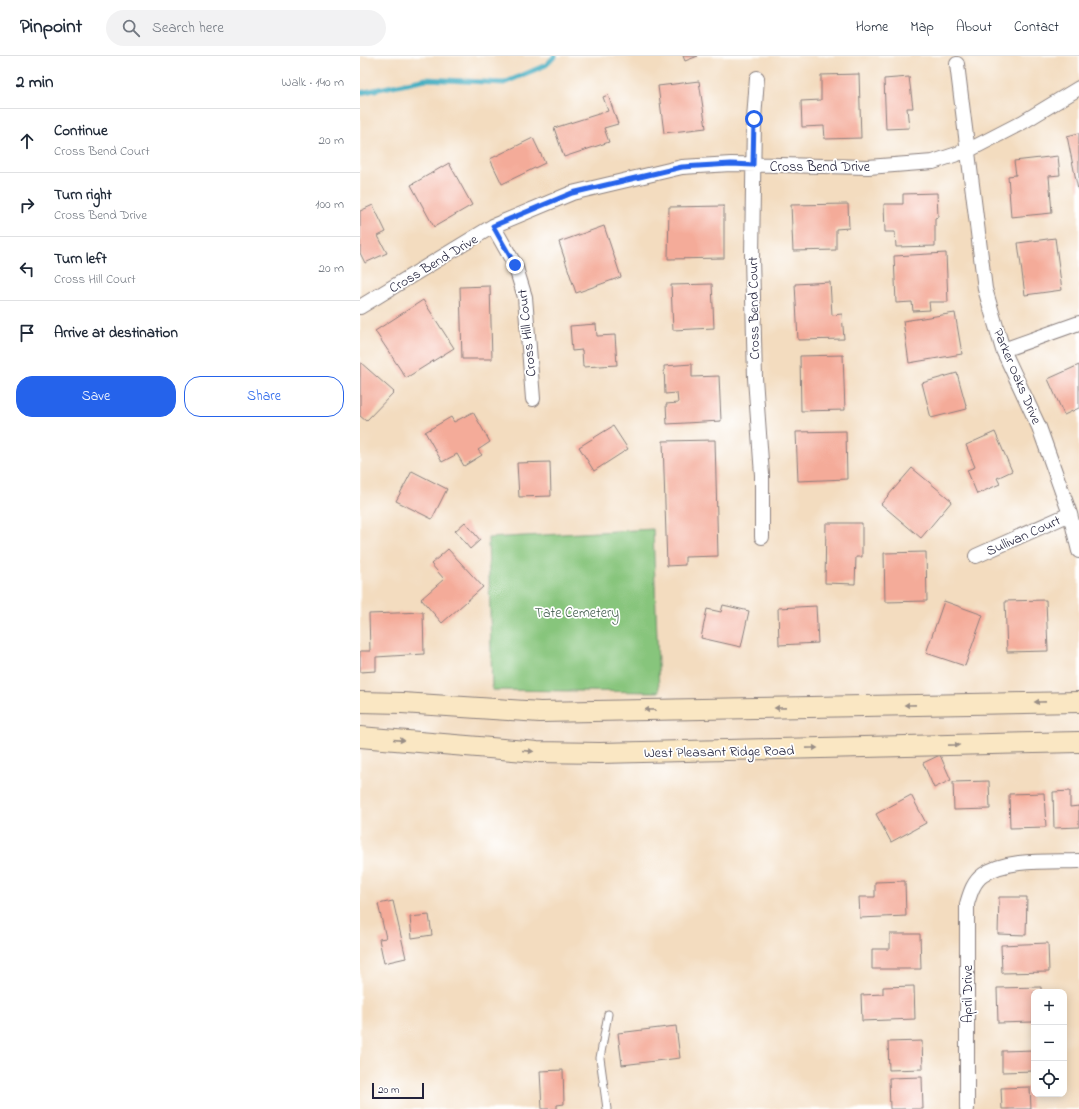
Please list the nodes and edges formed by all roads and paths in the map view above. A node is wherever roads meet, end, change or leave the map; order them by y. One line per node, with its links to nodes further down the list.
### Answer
1 (957, 64): 4 (street, Parker Oaks Drive)
2 (757, 78): 5 (street, Cross Bend Court)
3 (1079, 88): 4 (street, Cross Bend Drive)
4 (969, 150): 5 (street, Cross Bend Drive); 9 (street, Parker Oaks Drive)
5 (753, 165): 6 (street, Cross Bend Drive); 12 (street, Cross Bend Court)
6 (493, 226): 7 (street, Cross Bend Drive); 10 (street, Cross Hill Court)
7 (360, 307)
8 (1079, 323): 9 (street)
9 (1003, 350): 11 (street, Parker Oaks Drive)
10 (533, 398)
11 (1070, 514): 13 (street, Parker Oaks Drive); 14 (street, Sullivan Court)
12 (762, 537)
13 (1079, 551)
14 (976, 556)
15 (360, 702): 16 (main road, one-way to 15)
16 (1079, 702)
17 (360, 737): 18 (main road, West Pleasant Ridge Road, one-way to 18)
18 (1079, 742)
19 (1079, 861): 22 (street, April Drive)
20 (608, 1014): 21 (lane)
21 (607, 1109)
22 (967, 1109)

